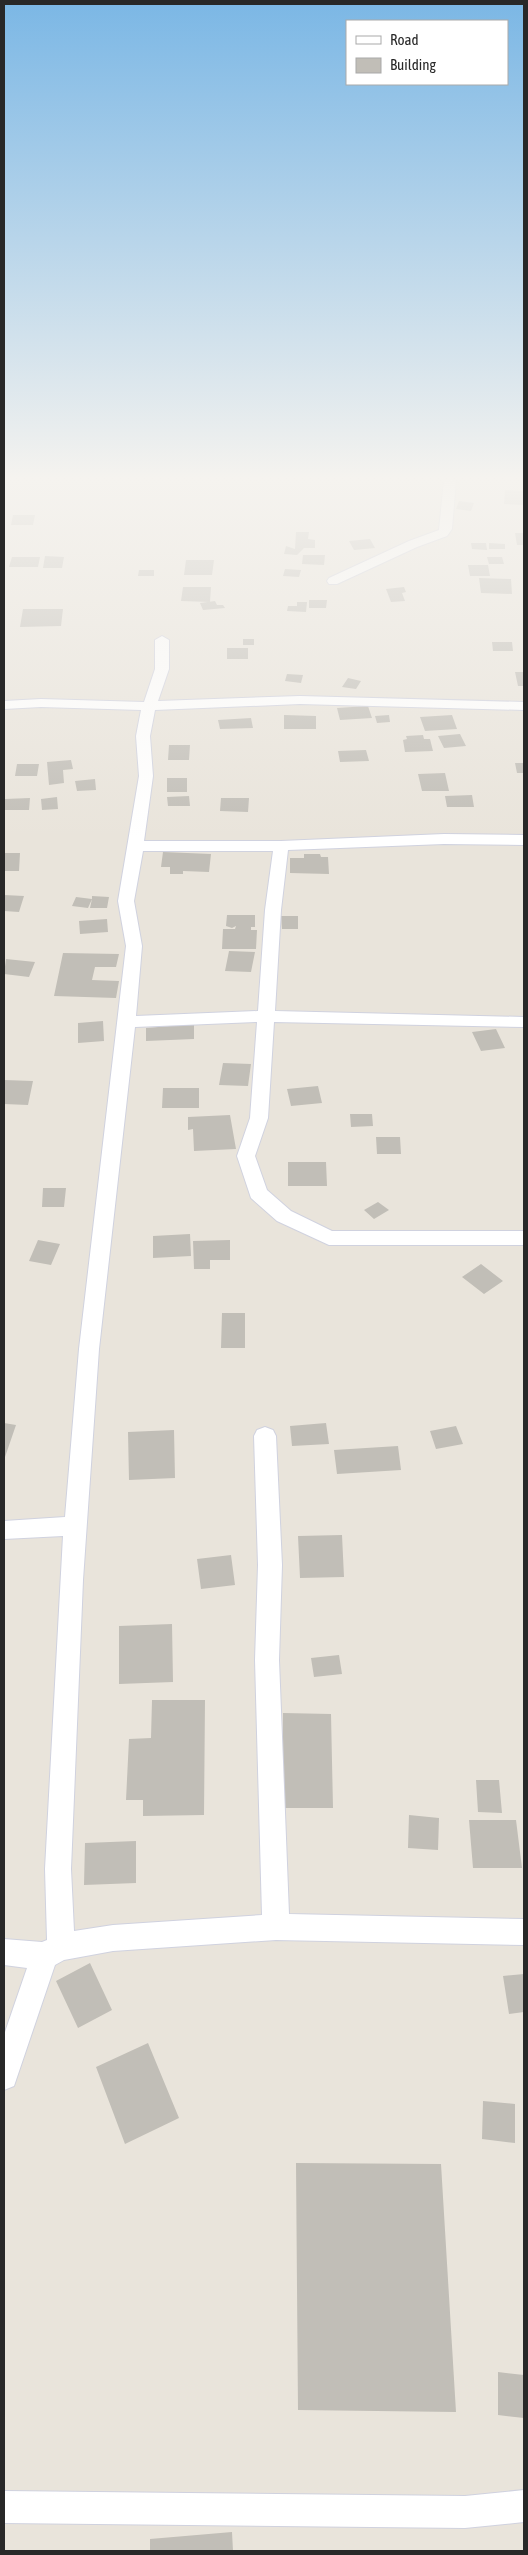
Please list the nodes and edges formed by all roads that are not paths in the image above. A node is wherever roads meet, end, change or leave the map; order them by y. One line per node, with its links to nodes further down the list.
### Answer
1 (162, 640): 3 (street)
2 (4, 705): 3 (street)
3 (149, 706): 4 (street); 6 (street)
4 (524, 706)
5 (524, 840): 7 (street)
6 (136, 846): 7 (street); 9 (street)
7 (281, 846): 8 (street)
8 (266, 1016): 9 (street); 10 (street); 11 (street)
9 (127, 1022): 13 (street)
10 (524, 1022)
11 (524, 1238)
12 (266, 1436): 15 (street)
13 (77, 1525): 14 (street); 17 (street)
14 (4, 1530)
15 (276, 1927): 16 (street); 17 (street)
16 (524, 1932)
17 (52, 1951): 18 (street); 19 (street)
18 (4, 1952)
19 (4, 2076)
20 (524, 2506): 21 (street)
21 (4, 2507)

